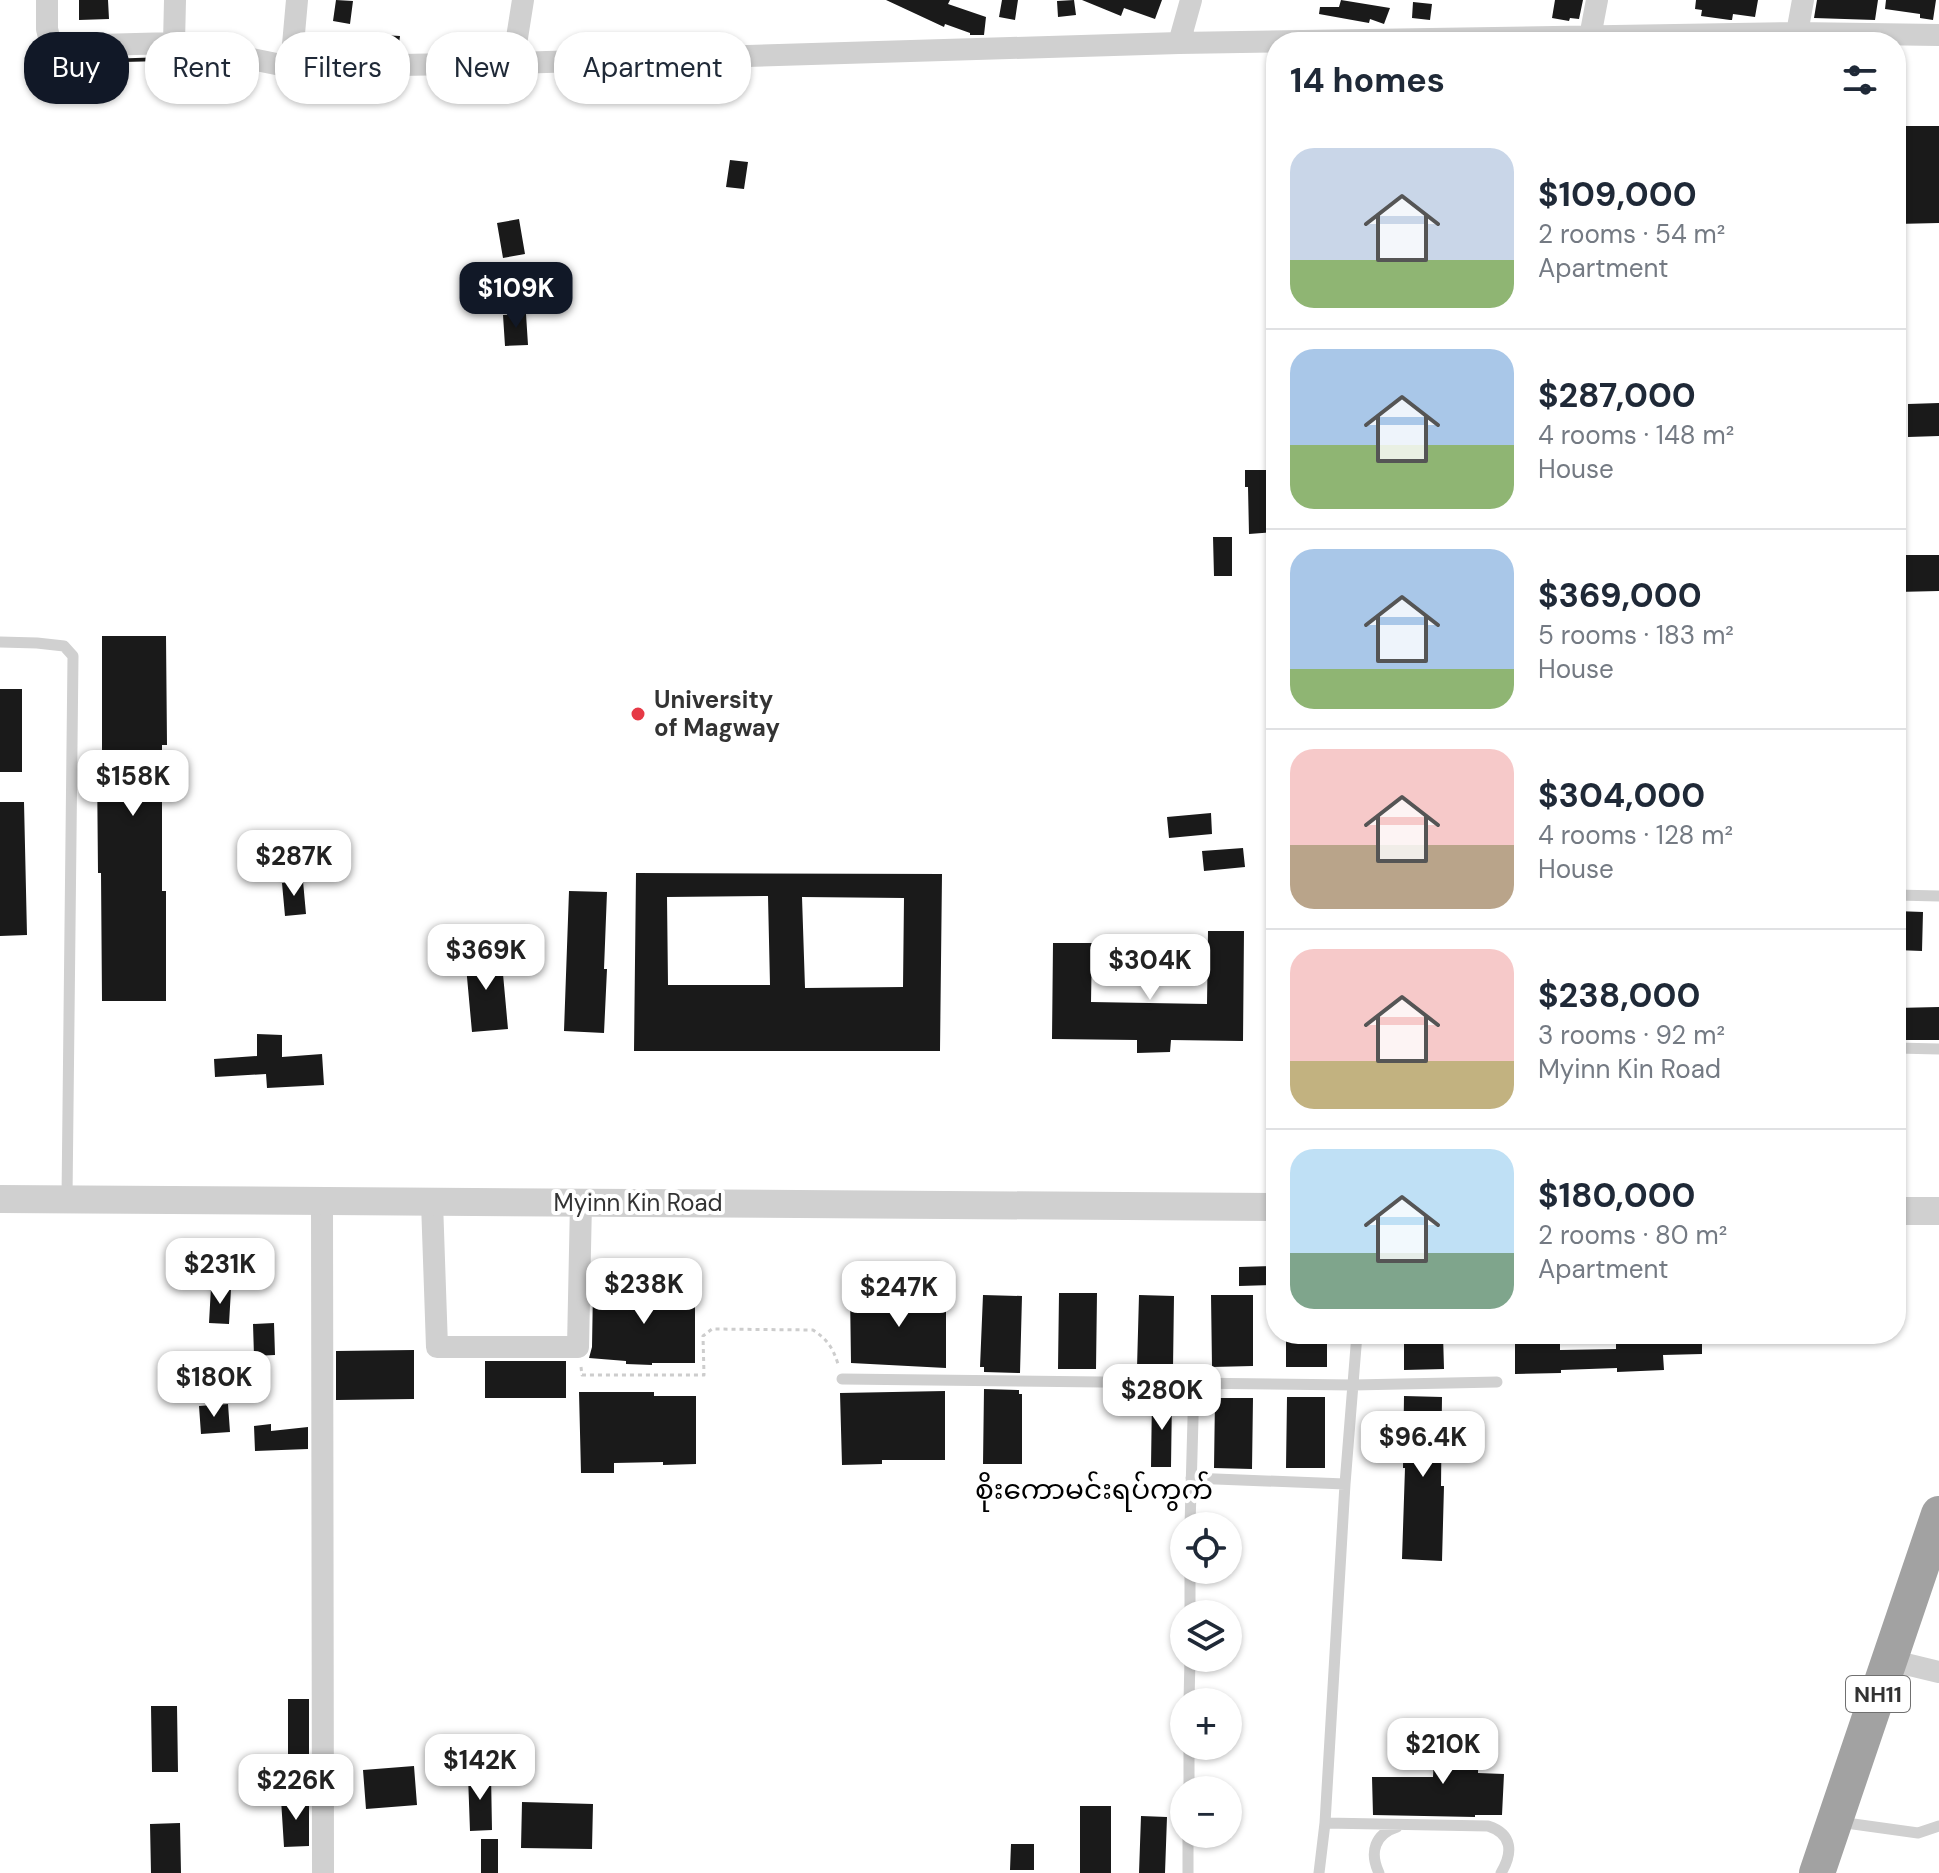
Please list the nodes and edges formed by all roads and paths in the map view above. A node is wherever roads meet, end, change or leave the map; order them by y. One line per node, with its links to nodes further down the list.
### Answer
1 (47, 0): 17 (street)
2 (175, 0): 8 (street)
3 (297, 0): 9 (street)
4 (523, 0): 10 (street)
5 (1191, 0): 16 (street)
6 (1597, 0): 11 (street)
7 (1803, 0): 12 (street)
8 (174, 32)
9 (294, 32)
10 (518, 32)
11 (1591, 32)
12 (1797, 32)
13 (1906, 35): 14 (street)
14 (1939, 35)
15 (1266, 42): 16 (street)
16 (1179, 43): 18 (street)
17 (145, 44)
18 (538, 62)
19 (0, 642): 25 (lane)
20 (1906, 895): 21 (lane)
21 (1939, 896)
22 (1906, 1048): 23 (lane)
23 (1939, 1049)
24 (0, 1199): 25 (street, Myinn Kin Road)
25 (67, 1199): 26 (street, Myinn Kin Road)
26 (322, 1201): 27 (street, Myinn Kin Road); 49 (street)
27 (432, 1202): 28 (street, Myinn Kin Road); 33 (street)
28 (581, 1202): 29 (street, Myinn Kin Road); 33 (street)
29 (1266, 1207)
30 (1906, 1211): 31 (street)
31 (1939, 1211)
32 (1356, 1344): 37 (lane)
33 (578, 1347): 34 (path)
34 (842, 1379): 36 (lane)
35 (1497, 1382): 37 (lane)
36 (1194, 1383): 37 (lane); 38 (lane)
37 (1353, 1385): 39 (lane)
38 (1191, 1478): 39 (lane); 40 (lane)
39 (1345, 1484): 45 (lane)
40 (1190, 1512)
41 (1939, 1514): 42 (highway, NH11)
42 (1889, 1660): 43 (street); 44 (highway, NH11)
43 (1939, 1672)
44 (1835, 1821): 47 (lane); 54 (highway, NH11)
45 (1325, 1823): 46 (lane); 51 (lane)
46 (1406, 1825): 52 (lane); 53 (lane)
47 (1939, 1826)
48 (1188, 1848): 50 (lane)
49 (323, 1873)
50 (1188, 1873)
51 (1319, 1873)
52 (1379, 1873)
53 (1501, 1873)
54 (1817, 1873)

